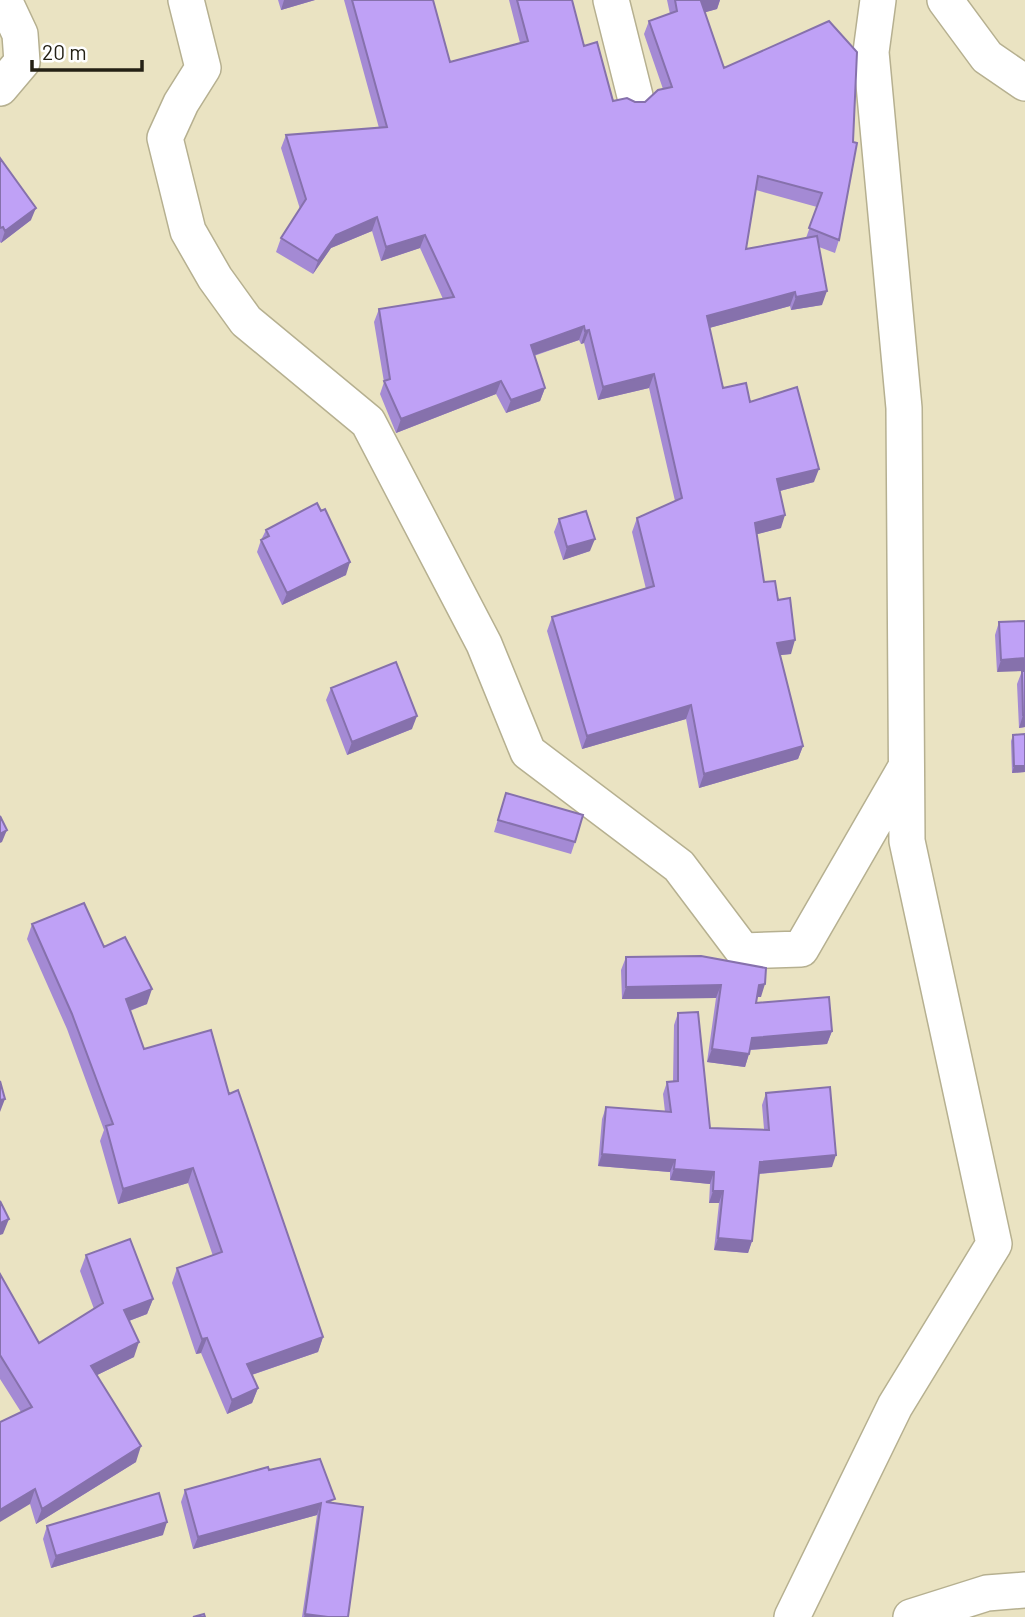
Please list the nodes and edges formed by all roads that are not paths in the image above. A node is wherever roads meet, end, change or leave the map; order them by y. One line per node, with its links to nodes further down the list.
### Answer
1 (4, 0): 9 (street)
2 (187, 0): 11 (street)
3 (611, 0): 10 (street)
4 (878, 0): 11 (street)
5 (945, 0): 6 (street)
6 (987, 57): 7 (street); 8 (street)
7 (1025, 57)
8 (1025, 83)
9 (0, 89)
10 (635, 96)
11 (907, 766): 13 (street)
12 (1025, 1590): 14 (street)
13 (792, 1617)
14 (911, 1617)

